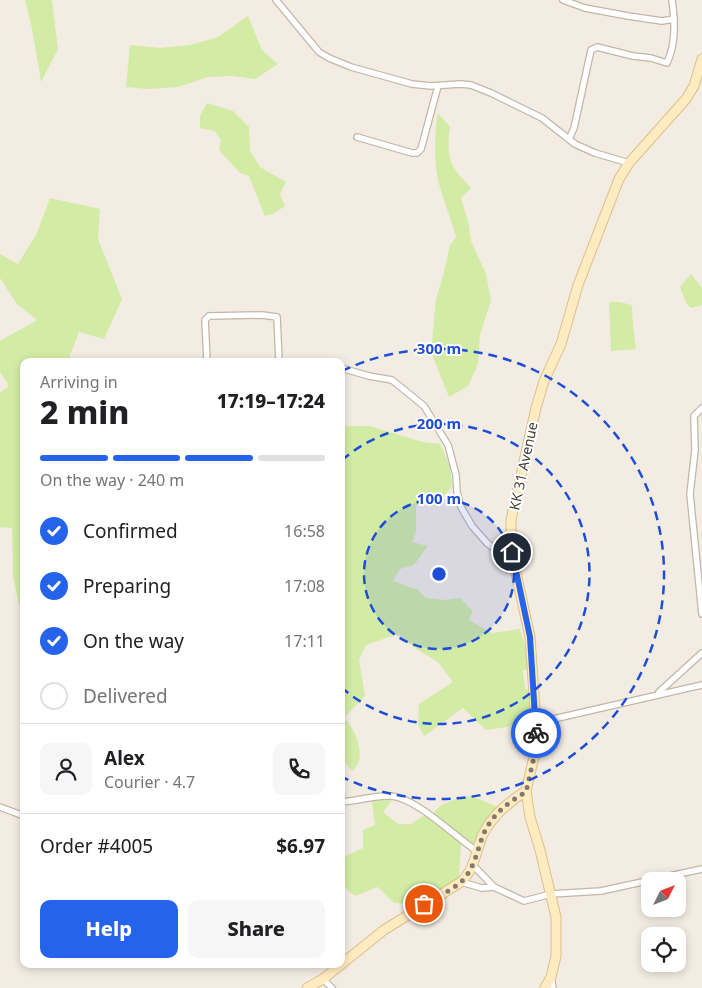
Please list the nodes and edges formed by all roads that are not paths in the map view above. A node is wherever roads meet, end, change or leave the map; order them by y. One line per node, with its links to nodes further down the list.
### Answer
1 (276, 0): 6 (street)
2 (563, 0): 4 (street)
3 (672, 0): 4 (street)
4 (674, 19): 8 (street)
5 (702, 59): 9 (main road, KK 31 Avenue)
6 (438, 86): 7 (street); 9 (street)
7 (358, 137)
8 (570, 137)
9 (629, 162): 14 (main road, KK 31 Avenue)
10 (206, 358): 11 (street)
11 (279, 358)
12 (345, 369): 14 (street)
13 (702, 408): 15 (street)
14 (514, 564): 19 (main road, KK 31 Avenue)
15 (702, 614)
16 (702, 653): 18 (street)
17 (702, 685): 18 (street)
18 (658, 694): 19 (street)
19 (536, 723): 20 (main road, KK 31 Avenue)
20 (526, 792): 24 (main road); 29 (main road)
21 (345, 801): 24 (street)
22 (0, 807): 23 (street)
23 (20, 814)
24 (478, 852): 25 (main road)
25 (472, 864): 27 (main road); 28 (street)
26 (702, 869): 29 (street)
27 (460, 882): 28 (street); 30 (main road)
28 (494, 887): 29 (street)
29 (551, 894): 32 (main road)
30 (345, 961)
31 (336, 968): 33 (main road)
32 (551, 977): 36 (main road); 37 (street)
33 (322, 979): 34 (main road); 35 (street)
34 (308, 988)
35 (332, 988)
36 (545, 988)
37 (553, 988)

